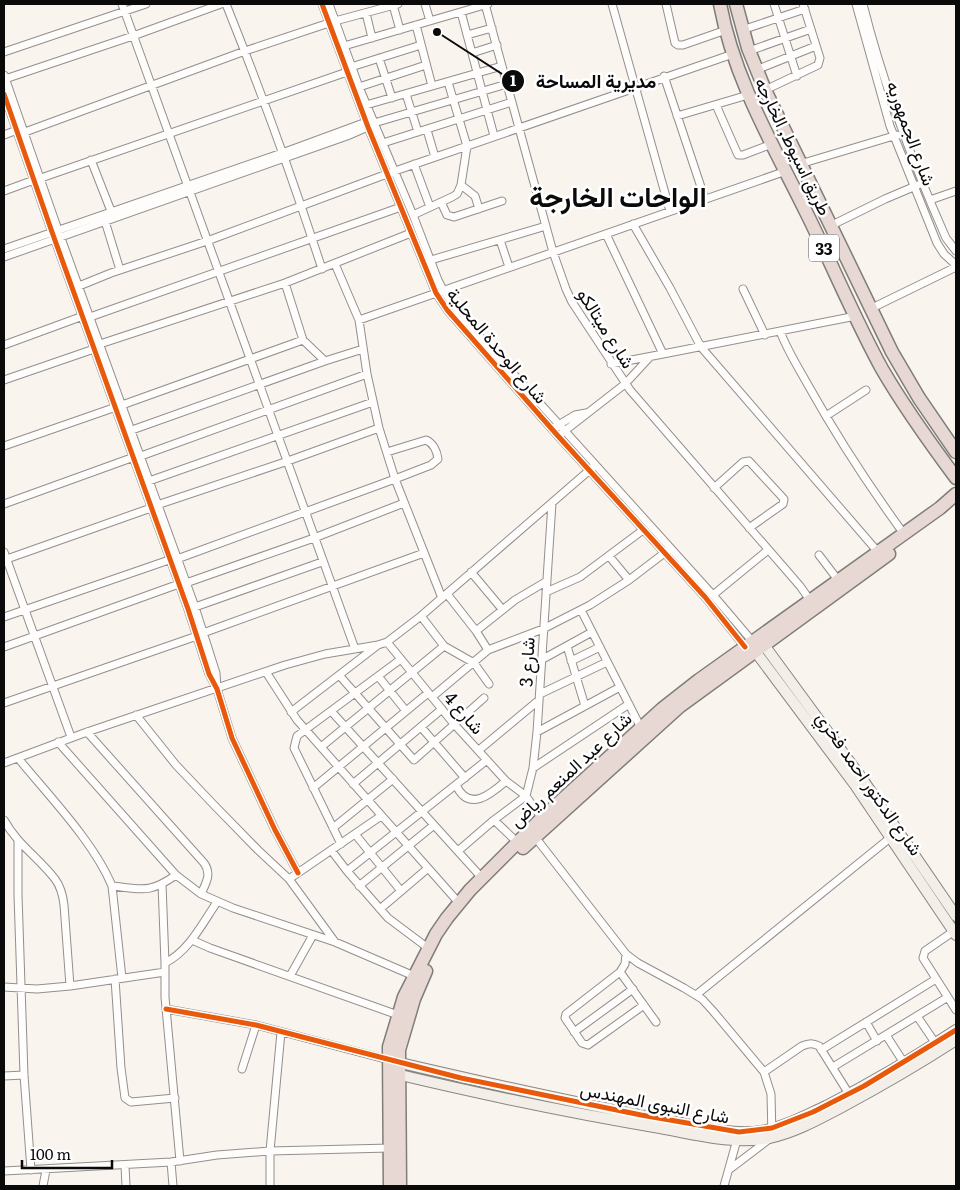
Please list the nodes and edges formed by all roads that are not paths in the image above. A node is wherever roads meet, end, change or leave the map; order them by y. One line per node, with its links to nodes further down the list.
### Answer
1 (122, 4): 18 (street)
2 (146, 4): 18 (street)
3 (221, 4): 32 (street)
4 (226, 4): 39 (street)
5 (322, 4): 23 (street, شارع الوحدة المحلية)
6 (329, 4): 23 (street, شارع الوحدة المحلية)
7 (425, 4): 22 (street)
8 (486, 4): 19 (street); 26 (street, شارع ميتالكو)
9 (612, 4): 61 (street)
10 (666, 4): 29 (street)
11 (720, 4): 29 (highway, طريق اسيوط, الخارجه / 33)
12 (736, 4): 30 (highway, طريق اسيوط, الخارجه / 33)
13 (774, 4): 21 (street)
14 (856, 4): 24 (street, شارع الجمهوريه)
15 (862, 4): 24 (street, شارع الجمهوريه)
16 (396, 5): 20 (street); 28 (street)
17 (804, 6): 21 (street); 27 (street)
18 (124, 12): 32 (street); 40 (street)
19 (461, 12): 22 (street); 31 (street)
20 (366, 13): 23 (street); 33 (street)
21 (778, 18): 30 (street); 34 (street)
22 (430, 21): 25 (street)
23 (332, 22): 37 (street, شارع الوحدة المحلية); 39 (street); 48 (street, شارع الوحدة المحلية)
24 (864, 23): 56 (street, شارع الجمهوريه)
25 (416, 25): 28 (street); 35 (street)
26 (492, 28): 31 (street); 36 (street, شارع ميتالكو)
27 (811, 29): 34 (street); 38 (street)
28 (400, 30): 33 (street)
29 (726, 30): 43 (highway, طريق اسيوط, الخارجه / 33)
30 (742, 30): 41 (highway, طريق اسيوط, الخارجه / 33)
31 (467, 35): 42 (street)
32 (133, 36): 53 (street); 58 (street)
33 (372, 38): 37 (street)
34 (785, 38): 41 (street); 44 (street)
35 (421, 45): 45 (street); 46 (street)
36 (497, 45): 42 (street); 47 (street, شارع ميتالكو)
37 (344, 46): 48 (street, شارع الوحدة المحلية)
38 (816, 46): 44 (street); 52 (street)
39 (245, 51): 58 (street); 69 (street)
40 (4, 52)
41 (749, 52): 49 (highway, طريق اسيوط, الخارجه / 33)
42 (472, 53): 50 (street)
43 (733, 54): 51 (street); 66 (highway, طريق اسيوط, الخارجه / 33)
44 (790, 56): 49 (street); 52 (street)
45 (379, 58): 48 (street); 54 (street)
46 (426, 65): 54 (street); 60 (street)
47 (502, 66): 50 (street); 57 (street, شارع ميتالكو)
48 (349, 70): 59 (street, شارع الوحدة المحلية); 69 (street); 77 (street, شارع الوحدة المحلية)
49 (756, 70): 62 (highway, طريق اسيوط, الخارجه / 33)
50 (478, 73): 55 (street); 63 (street)
51 (664, 76): 61 (street); 75 (street)
52 (797, 76): 62 (street)
53 (4, 77): 80 (street)
54 (386, 78): 59 (street); 67 (street)
55 (448, 82): 60 (street); 68 (street)
56 (881, 83): 83 (street, شارع الجمهوريه); 86 (street, شارع الجمهوريه)
57 (507, 84): 63 (street); 70 (street, شارع ميتالكو)
58 (152, 86): 80 (street); 82 (street)
59 (358, 86): 71 (street, شارع الوحدة المحلية)
60 (432, 86): 65 (street)
61 (634, 87): 78 (street); 113 (street)
62 (764, 90): 94 (highway, طريق اسيوط, الخارجه / 33)
63 (482, 92): 68 (street); 73 (street)
64 (4, 94): 80 (street)
65 (406, 94): 67 (street); 74 (street)
66 (748, 95): 72 (street); 88 (highway, طريق اسيوط, الخارجه / 33)
67 (392, 98): 71 (street)
68 (453, 100): 74 (street); 76 (street)
69 (263, 101): 82 (street); 90 (street)
70 (512, 102): 73 (street); 78 (street, شارع ميتالكو)
71 (366, 105): 77 (street, شارع الوحدة المحلية)
72 (716, 105): 75 (street); 88 (street)
73 (488, 110): 76 (street); 85 (street)
74 (412, 112): 77 (street); 81 (street)
75 (677, 116): 104 (street)
76 (459, 119): 79 (street); 89 (street)
77 (371, 123): 87 (street, شارع الوحدة المحلية); 90 (street); 96 (street, شارع الوحدة المحلية)
78 (518, 128): 85 (street); 117 (street, شارع ميتالكو)
79 (427, 130): 81 (street); 91 (street)
80 (21, 131): 84 (street); 97 (street)
81 (418, 132): 87 (street)
82 (168, 133): 92 (street); 101 (street)
83 (902, 133): 86 (street); 98 (street, شارع الجمهوريه)
84 (4, 135)
85 (494, 136): 89 (street)
86 (894, 136): 94 (street); 100 (street, شارع الجمهوريه)
87 (383, 144): 96 (street, شارع الوحدة المحلية)
88 (772, 144): 95 (highway, طريق اسيوط, الخارجه / 33)
89 (467, 146): 91 (street); 99 (street)
90 (283, 156): 101 (street); 108 (street)
91 (435, 157): 93 (street)
92 (91, 160): 97 (street); 112 (street)
93 (414, 164): 96 (street); 110 (street)
94 (800, 164): 118 (highway, طريق اسيوط, الخارجه / 33)
95 (786, 171): 104 (street); 143 (highway, طريق اسيوط, الخارجه / 33)
96 (391, 172): 108 (street); 109 (street, شارع الوحدة المحلية); 114 (street, شارع الوحدة المحلية)
97 (37, 179): 102 (street); 121 (street)
98 (923, 182): 100 (street); 105 (street, شارع الجمهوريه)
99 (462, 185): 107 (street); 111 (street)
100 (914, 186): 118 (street); 131 (street, شارع الجمهوريه)
101 (187, 188): 112 (street); 115 (street); 124 (street)
102 (4, 191)
103 (956, 192): 105 (street)
104 (704, 199): 113 (street)
105 (930, 200): 126 (street, شارع الجمهوريه)
106 (502, 201): 111 (street)
107 (440, 202): 110 (street); 111 (street)
108 (302, 206): 122 (street); 124 (street)
109 (401, 207): 119 (street, شارع الوحدة المحلية); 122 (street)
110 (430, 207): 114 (street)
111 (480, 209)
112 (110, 211): 121 (street)
113 (670, 211): 116 (street)
114 (413, 215): 129 (street, شارع الوحدة المحلية)
115 (105, 221): 121 (street); 134 (street)
116 (633, 224): 120 (street); 150 (street)
117 (546, 226): 123 (street); 127 (street, شارع ميتالكو)
118 (830, 226): 141 (highway, طريق اسيوط, الخارجه / 33)
119 (411, 233): 130 (street); 139 (street, شارع الوحدة المحلية)
120 (606, 234): 127 (street); 152 (street)
121 (56, 235): 125 (street); 128 (street); 137 (street); 142 (street)
122 (312, 238): 133 (street); 135 (street)
123 (500, 240): 129 (street); 132 (street)
124 (207, 241): 134 (street); 135 (street)
125 (4, 249)
126 (956, 251)
127 (553, 252): 132 (street); 156 (street, شارع ميتالكو)
128 (4, 257)
129 (431, 260): 139 (street, شارع الوحدة المحلية)
130 (335, 264): 133 (street); 144 (street)
131 (956, 264): 141 (street)
132 (509, 267): 139 (street)
133 (322, 268): 136 (street)
134 (120, 270): 137 (street)
135 (218, 271): 140 (street); 142 (street)
136 (285, 283): 140 (street); 147 (street)
137 (78, 286): 142 (street)
138 (743, 289): 146 (street)
139 (439, 292): 144 (street); 167 (street, شارع الوحدة المحلية); 169 (street, شارع الوحدة المحلية)
140 (230, 302): 149 (street); 153 (street)
141 (870, 309): 176 (highway, طريق اسيوط, الخارجه / 33)
142 (86, 316): 148 (street); 149 (street)
143 (856, 316): 145 (street); 181 (highway, طريق اسيوط, الخارجه / 33)
144 (359, 320): 151 (street)
145 (780, 331): 146 (street); 166 (street)
146 (765, 335): 150 (street)
147 (303, 340): 153 (street); 155 (street)
148 (4, 345)
149 (97, 346): 158 (street); 163 (street)
150 (701, 347): 152 (street); 198 (street)
151 (363, 349): 155 (street); 157 (street)
152 (663, 354): 154 (street)
153 (250, 358): 159 (street); 163 (street)
154 (650, 358): 156 (street); 160 (street)
155 (325, 361): 159 (street)
156 (611, 364): 160 (street, شارع ميتالكو)
157 (367, 374): 162 (street); 164 (street)
158 (4, 380)
159 (259, 384): 164 (street); 170 (street)
160 (625, 384): 165 (street); 184 (street, شارع ميتالكو)
161 (866, 390): 166 (street)
162 (373, 402): 168 (street); 172 (street)
163 (119, 406): 170 (street); 174 (street); 177 (street)
164 (267, 410): 172 (street); 177 (street)
165 (587, 413): 167 (street); 171 (street)
166 (826, 416): 194 (street)
167 (559, 424): 169 (street); 171 (street, شارع الوحدة المحلية)
168 (379, 428): 175 (street); 178 (street)
169 (551, 429): 173 (street, شارع الوحدة المحلية)
170 (132, 430): 177 (street)
171 (565, 431): 173 (street); 179 (street, شارع الوحدة المحلية)
172 (276, 436): 178 (street); 183 (street)
173 (558, 436): 180 (street, شارع الوحدة المحلية)
174 (4, 446)
175 (387, 452): 182 (street); 182 (street)
176 (956, 452)
177 (137, 456): 183 (street); 188 (street); 190 (street)
178 (285, 462): 190 (street); 191 (street)
179 (596, 465): 180 (street); 196 (street, شارع الوحدة المحلية)
180 (589, 471): 186 (street); 193 (street, شارع الوحدة المحلية)
181 (956, 478)
182 (395, 479): 187 (street); 191 (street)
183 (149, 481): 190 (street)
184 (714, 488): 192 (street, شارع ميتالكو); 192 (street)
185 (956, 494): 194 (highway, شارع عبد المنعم رياض)
186 (552, 502): 206 (street); 209 (street, شارع 3)
187 (404, 503): 195 (street); 199 (street)
188 (4, 504)
189 (956, 506): 215 (highway, شارع عبد المنعم رياض)
190 (154, 507): 203 (street); 204 (street)
191 (304, 512): 195 (street); 204 (street)
192 (749, 528): 197 (street, شارع ميتالكو)
193 (643, 530): 200 (street, شارع الوحدة المحلية); 202 (street)
194 (904, 534): 198 (highway, شارع عبد المنعم رياض)
195 (314, 538): 205 (street); 210 (street)
196 (671, 548): 200 (street); 213 (street, شارع الوحدة المحلية)
197 (768, 550): 213 (street); 215 (street, شارع ميتالكو)
198 (878, 552): 208 (highway, شارع عبد المنعم رياض)
199 (424, 553): 211 (street); 214 (street)
200 (665, 553): 207 (street); 222 (street, شارع الوحدة المحلية)
201 (820, 555): 208 (street)
202 (609, 556): 207 (street); 212 (street)
203 (5, 557): 218 (street)
204 (173, 559): 210 (street); 218 (street)
205 (322, 562): 211 (street); 216 (street)
206 (471, 572): 214 (street); 217 (street)
207 (629, 580): 219 (street)
208 (838, 580): 215 (highway, شارع عبد المنعم رياض)
209 (547, 581): 212 (street, شارع 3); 217 (street)
210 (182, 583): 216 (street); 226 (street); 227 (street)
211 (332, 587): 226 (street); 235 (street)
212 (546, 592): 223 (street, شارع 3)
213 (713, 595): 222 (street, شارع الوحدة المحلية)
214 (444, 596): 220 (street); 224 (street)
215 (812, 604): 232 (highway, شارع عبد المنعم رياض)
216 (194, 607): 226 (street)
217 (502, 609): 224 (street)
218 (24, 610): 221 (street); 227 (street)
219 (581, 610): 223 (street); 225 (street)
220 (421, 616): 228 (street); 230 (street)
221 (4, 617)
222 (736, 628): 232 (street, شارع الوحدة المحلية)
223 (543, 629): 236 (street); 238 (street, شارع 3)
224 (476, 631): 236 (street)
225 (592, 632): 231 (street); 234 (street)
226 (200, 635): 248 (street); 250 (street)
227 (34, 636): 233 (street); 248 (street)
228 (387, 642): 229 (street); 237 (street, شارع 4)
229 (378, 645): 235 (street); 244 (street)
230 (444, 646): 241 (street); 243 (street)
231 (567, 646): 238 (street); 239 (street)
232 (754, 646): 253 (highway, شارع عبد المنعم رياض); 290 (street, شارع الدكتور احمد فخري)
233 (4, 647)
234 (600, 647): 239 (street); 240 (street)
235 (354, 649): 242 (street)
236 (488, 650): 241 (street)
237 (401, 659): 243 (street, شارع 4); 245 (street)
238 (541, 660): 255 (street, شارع 3)
239 (571, 661): 246 (street)
240 (608, 662): 246 (street); 249 (street)
241 (474, 663): 247 (street); 254 (street)
242 (266, 672): 250 (street); 264 (street)
243 (412, 672): 251 (street); 254 (street, شارع 4)
244 (339, 675): 252 (street); 264 (street)
245 (378, 676): 251 (street); 252 (street)
246 (576, 677): 255 (street); 259 (street)
247 (490, 684)
248 (53, 686): 257 (street); 274 (street)
249 (620, 687): 258 (street); 259 (street)
250 (217, 689): 265 (street); 317 (street)
251 (390, 691): 260 (street); 263 (street)
252 (355, 693): 260 (street); 262 (street)
253 (690, 693): 270 (highway, شارع عبد المنعم رياض); 299 (highway, شارع عبد المنعم رياض)
254 (430, 695): 261 (street, شارع 4); 263 (street)
255 (540, 697): 273 (street, شارع 3); 280 (street)
256 (484, 698): 266 (street)
257 (4, 703)
258 (629, 704): 270 (street); 286 (street)
259 (585, 706): 273 (street)
260 (368, 708): 267 (street); 269 (street)
261 (442, 709): 266 (street, شارع 4); 268 (street)
262 (331, 711): 267 (street); 271 (street)
263 (406, 711): 269 (street)
264 (291, 712): 271 (street)
265 (136, 715): 272 (street); 320 (street)
266 (454, 724): 276 (street); 280 (street, شارع 4)
267 (346, 727): 278 (street); 279 (street)
268 (421, 727): 276 (street); 277 (street)
269 (386, 728): 277 (street); 279 (street)
270 (641, 728): 299 (highway, شارع عبد المنعم رياض)
271 (306, 730): 278 (street); 293 (street)
272 (87, 732): 274 (street); 326 (street)
273 (537, 732): 286 (street, شارع 3)
274 (71, 737): 275 (street)
275 (58, 742): 281 (street); 318 (street)
276 (434, 742): 277 (street); 287 (street)
277 (400, 744): 284 (street)
278 (321, 747): 285 (street)
279 (363, 747): 284 (street); 285 (street)
280 (479, 750): 282 (street, شارع 4)
281 (18, 758): 283 (street); 323 (street)
282 (487, 760): 287 (street); 289 (street, شارع 4)
283 (4, 763)
284 (378, 763): 288 (street); 291 (street)
285 (338, 767): 291 (street); 293 (street)
286 (533, 768): 294 (street, شارع 3)
287 (465, 778): 292 (street)
288 (393, 779): 295 (street); 296 (street)
289 (506, 781): 292 (street); 294 (street, شارع 4)
290 (859, 782): 306 (street, شارع الدكتور احمد فخري); 322 (street, شارع الدكتور احمد فخري)
291 (353, 784): 295 (street)
292 (456, 785): 296 (street)
293 (314, 788): 302 (street)
294 (526, 796): 298 (street); 299 (street)
295 (367, 800): 297 (street); 302 (street)
296 (422, 812): 301 (street); 303 (street)
297 (381, 816): 303 (street); 304 (street)
298 (494, 820): 308 (street); 312 (street)
299 (544, 822): 305 (highway, شارع عبد المنعم رياض); 308 (highway, شارع عبد المنعم رياض)
300 (5, 824): 307 (street)
301 (434, 825): 310 (street); 312 (street)
302 (333, 828): 309 (street)
303 (396, 833): 310 (street); 313 (street)
304 (355, 834): 309 (street); 313 (street)
305 (534, 837): 336 (street); 367 (highway, شارع عبد المنعم رياض)
306 (890, 838): 322 (street, شارع الدكتور احمد فخري); 348 (street)
307 (18, 840): 344 (street); 346 (street)
308 (517, 842): 319 (highway, شارع عبد المنعم رياض)
309 (341, 844): 311 (street)
310 (408, 846): 314 (street); 315 (street)
311 (331, 850): 316 (street); 317 (street)
312 (458, 852): 319 (street)
313 (370, 853): 314 (street); 316 (street)
314 (382, 867): 324 (street); 325 (street)
315 (427, 869): 325 (street); 328 (street)
316 (347, 871): 324 (street)
317 (298, 873): 320 (street)
318 (176, 875): 321 (street); 326 (street)
319 (482, 878): 328 (highway, شارع عبد المنعم رياض)
320 (290, 879): 334 (street)
321 (162, 884): 323 (street); 337 (street)
322 (928, 884): 330 (street, شارع الدكتور احمد فخري); 331 (street, شارع الدكتور احمد فخري)
323 (112, 886): 342 (street)
324 (359, 886): 329 (street)
325 (401, 891): 329 (street)
326 (201, 894): 327 (street)
327 (217, 902): 332 (street); 333 (street)
328 (458, 903): 335 (highway, شارع عبد المنعم رياض)
329 (380, 909): 335 (street)
330 (955, 912)
331 (955, 933): 343 (street)
332 (313, 935): 334 (street); 340 (street)
333 (192, 940): 337 (street); 340 (street)
334 (335, 942): 341 (street)
335 (428, 948): 341 (highway, شارع عبد المنعم رياض)
336 (626, 954): 339 (street); 348 (street)
337 (164, 963): 338 (street)
338 (165, 972): 342 (street); 351 (street)
339 (620, 972): 347 (street); 360 (street)
340 (290, 976): 353 (street)
341 (414, 976): 353 (highway, شارع عبد المنعم رياض)
342 (119, 979): 344 (street); 375 (street)
343 (936, 979): 349 (street); 356 (street)
344 (70, 986): 346 (street)
345 (4, 988): 346 (street)
346 (21, 988): 371 (street)
347 (633, 989): 350 (street); 360 (street)
348 (696, 995): 370 (street)
349 (948, 997): 352 (street); 354 (street)
350 (644, 1005): 355 (street); 360 (street)
351 (166, 1009): 357 (street); 375 (street)
352 (956, 1010)
353 (398, 1016): 367 (highway, شارع عبد المنعم رياض)
354 (917, 1016): 361 (street); 364 (street)
355 (656, 1022)
356 (866, 1022): 363 (street); 365 (street)
357 (256, 1025): 359 (street); 369 (street)
358 (956, 1030): 364 (street, شارع النبوى المهندس)
359 (281, 1032): 367 (street); 381 (street)
360 (574, 1032)
361 (886, 1035): 363 (street); 366 (street)
362 (956, 1040): 378 (street, شارع النبوى المهندس)
363 (876, 1041): 368 (street)
364 (936, 1044): 366 (street, شارع النبوى المهندس)
365 (821, 1050): 368 (street); 370 (street)
366 (904, 1063): 374 (street, شارع النبوى المهندس)
367 (394, 1067): 373 (street, شارع النبوى المهندس); 376 (street, شارع النبوى المهندس); 380 (highway, شارع عبد المنعم رياض); 394 (highway, شارع عبد المنعم رياض)
368 (833, 1067): 374 (street)
369 (242, 1069)
370 (764, 1072): 378 (street)
371 (24, 1075): 372 (street); 386 (street)
372 (4, 1076)
373 (539, 1094): 376 (street); 377 (street, شارع النبوى المهندس)
374 (849, 1094): 378 (street, شارع النبوى المهندس)
375 (175, 1098): 382 (street)
376 (536, 1105): 377 (street, شارع النبوى المهندس)
377 (640, 1120): 379 (street, شارع النبوى المهندس)
378 (772, 1133): 379 (street, شارع النبوى المهندس); 385 (street)
379 (738, 1136): 385 (street)
380 (390, 1148): 381 (street); 393 (highway, شارع عبد المنعم رياض)
381 (270, 1151): 382 (street); 392 (street)
382 (180, 1161): 383 (street)
383 (171, 1162): 384 (street); 391 (street)
384 (125, 1166): 387 (street); 390 (street)
385 (730, 1169): 395 (street)
386 (31, 1170): 387 (street); 388 (street)
387 (46, 1170): 389 (street)
388 (4, 1171)
389 (43, 1186)
390 (126, 1186)
391 (173, 1186)
392 (270, 1186)
393 (391, 1186): 394 (highway)
394 (400, 1186)
395 (724, 1186)

